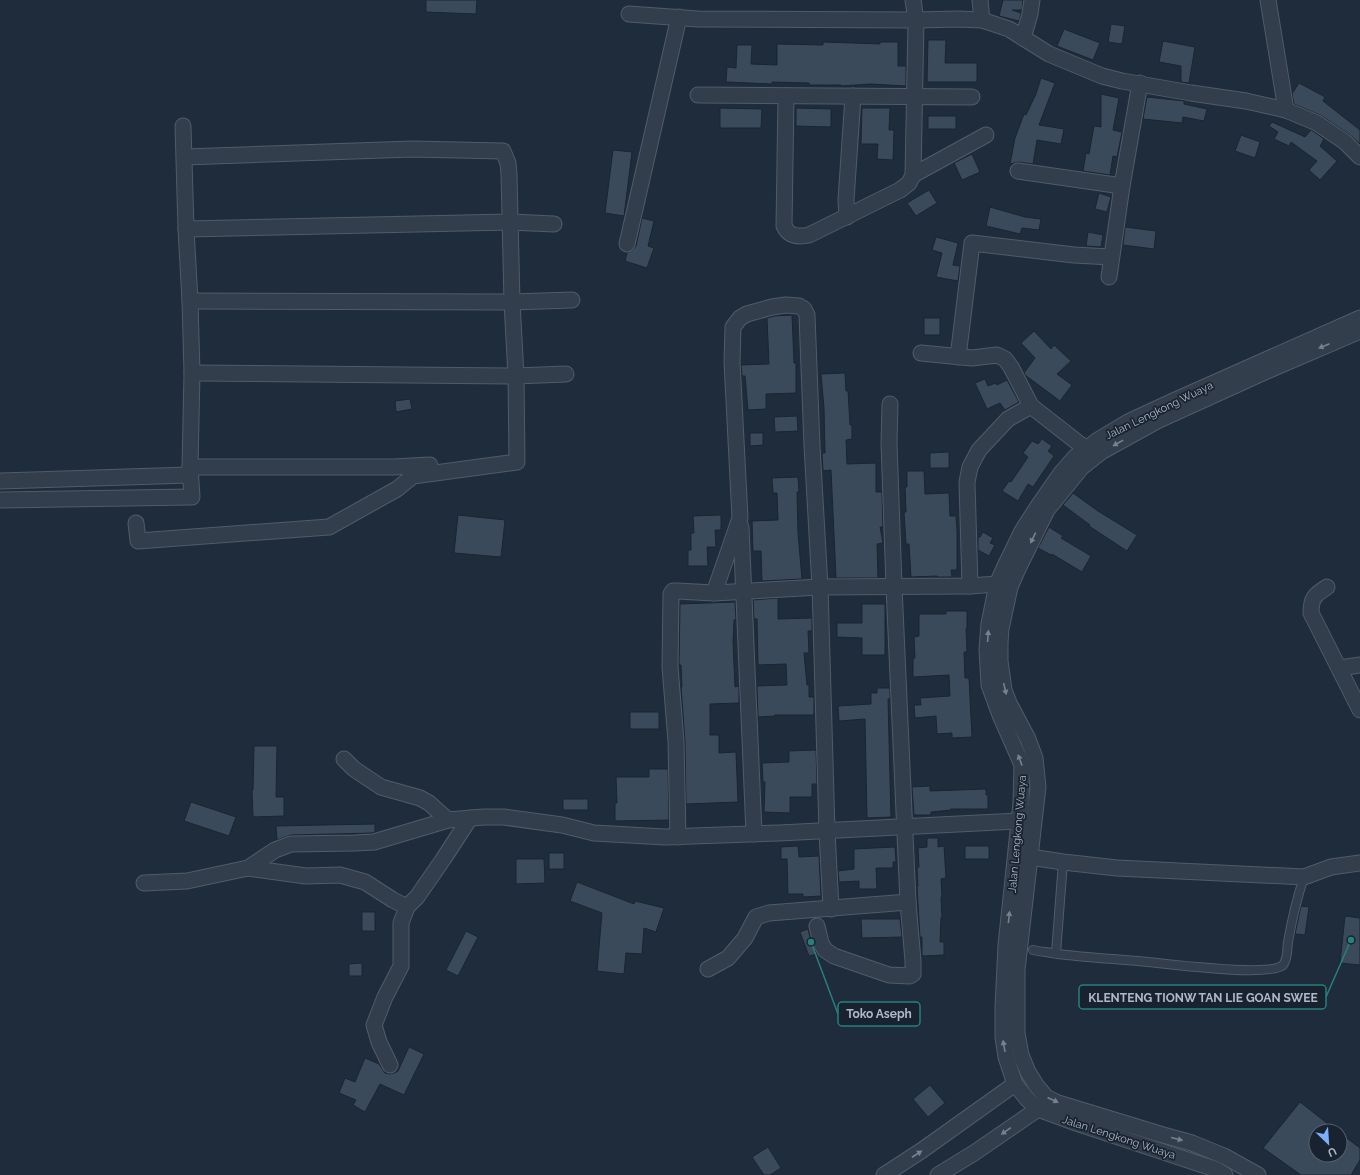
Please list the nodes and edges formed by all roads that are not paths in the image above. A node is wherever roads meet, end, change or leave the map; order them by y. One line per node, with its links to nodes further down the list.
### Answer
1 (913, 0): 7 (street)
2 (980, 0): 8 (street)
3 (1032, 0): 9 (street)
4 (1268, 0): 16 (street)
5 (629, 14): 6 (street)
6 (679, 17): 7 (street); 28 (street)
7 (916, 20): 8 (street); 14 (street)
8 (982, 20): 9 (street)
9 (1023, 38): 10 (street)
10 (1140, 83): 16 (street); 23 (street)
11 (698, 95): 12 (street)
12 (786, 96): 13 (street); 24 (street)
13 (853, 96): 14 (street); 24 (street)
14 (914, 97): 15 (street); 22 (street)
15 (972, 97)
16 (1286, 110): 20 (street)
17 (183, 126): 19 (street)
18 (986, 135): 22 (street)
19 (185, 157): 25 (street); 27 (street)
20 (1360, 157)
21 (1018, 171): 23 (street)
22 (913, 175): 24 (street)
23 (1122, 186): 29 (street)
24 (846, 217)
25 (510, 222): 26 (street); 27 (street); 33 (street)
26 (554, 224)
27 (186, 229): 32 (street)
28 (627, 244)
29 (1112, 257): 30 (street); 37 (street)
30 (1109, 277)
31 (572, 300): 33 (street)
32 (190, 301): 33 (street); 38 (street)
33 (512, 302): 40 (street)
34 (1360, 318): 43 (street, Jalan Lengkong Wuaya)
35 (1360, 331): 50 (street, Jalan Lengkong Wuaya, one-way to 50)
36 (921, 353): 37 (street)
37 (958, 357): 42 (street)
38 (192, 374): 40 (street); 45 (street)
39 (566, 374): 40 (street)
40 (516, 376): 44 (street)
41 (890, 404): 51 (street)
42 (1031, 406): 43 (street); 52 (street)
43 (1086, 449): 50 (street, Jalan Lengkong Wuaya)
44 (517, 462): 45 (street); 49 (street)
45 (190, 471): 46 (street); 47 (street)
46 (0, 481)
47 (0, 500)
48 (740, 518): 53 (street); 55 (street); 56 (street)
49 (136, 523)
50 (1004, 585): 52 (street); 63 (street, Jalan Lengkong Wuaya, one-way to 50); 68 (street, Jalan Lengkong Wuaya, one-way to 68)
51 (894, 586): 52 (street); 53 (street); 64 (street)
52 (970, 586)
53 (820, 587): 55 (street); 65 (street)
54 (1327, 587): 58 (street)
55 (743, 591): 56 (street); 66 (street)
56 (714, 593): 67 (street)
57 (1360, 664): 58 (street)
58 (1340, 668): 59 (street)
59 (1360, 710)
60 (344, 759): 62 (street)
61 (470, 818): 62 (street); 67 (street); 75 (street)
62 (448, 820): 71 (street)
63 (1020, 821): 64 (street); 82 (street, Jalan Lengkong Wuaya, one-way to 63)
64 (905, 827): 65 (street); 74 (street)
65 (827, 831): 66 (street); 76 (street)
66 (754, 834): 67 (street)
67 (678, 837)
68 (1030, 857): 69 (street); 87 (street, Jalan Lengkong Wuaya, one-way to 87)
69 (1063, 862): 72 (street); 79 (lane)
70 (1360, 863): 72 (street)
71 (248, 868): 73 (street); 75 (street)
72 (1304, 877): 79 (lane)
73 (144, 883)
74 (908, 902): 76 (street); 77 (street)
75 (407, 907): 81 (street)
76 (831, 908): 80 (street)
77 (817, 926)
78 (1033, 950): 79 (lane)
79 (1056, 953)
80 (708, 969)
81 (390, 1065)
82 (1016, 1084): 83 (street, Jalan Lengkong Wuaya); 84 (street, one-way to 82)
83 (1038, 1109): 85 (street, one-way to 85); 86 (street, Jalan Lengkong Wuaya)
84 (884, 1175)
85 (938, 1175)
86 (1225, 1175)
87 (1258, 1175)

